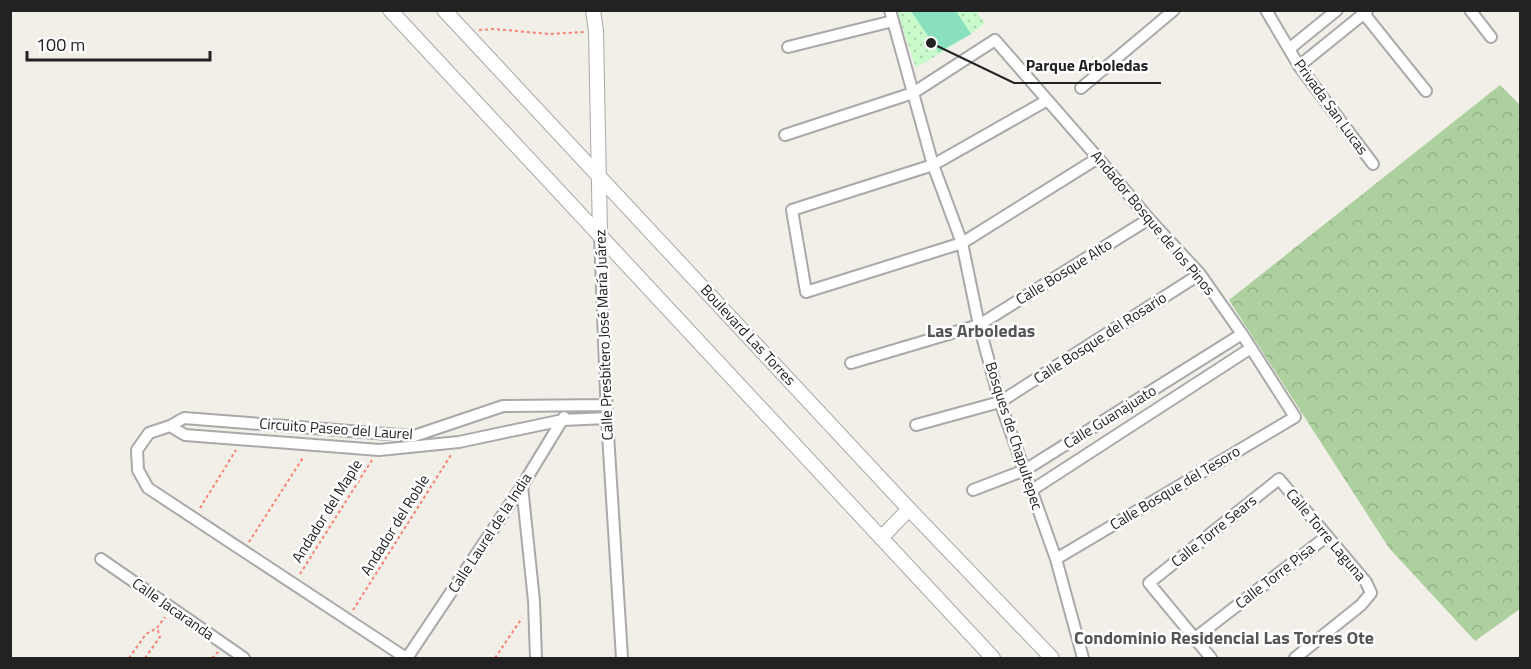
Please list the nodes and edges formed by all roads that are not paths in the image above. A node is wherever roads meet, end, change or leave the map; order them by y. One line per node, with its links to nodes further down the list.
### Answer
1 (390, 10): 24 (street)
2 (444, 10): 22 (street, Boulevard Las Torres)
3 (593, 10): 22 (street, Calle Presbítero José María Juárez)
4 (1174, 10): 14 (street)
5 (1266, 10): 12 (street, Privada San Lucas)
6 (1337, 10): 12 (street)
7 (1470, 10): 10 (street)
8 (1364, 12): 13 (street); 15 (street)
9 (891, 16): 11 (street); 16 (street, Bosques de Chapultepec)
10 (1491, 37)
11 (788, 47)
12 (1289, 49): 13 (street, Privada San Lucas)
13 (1299, 66): 20 (street, Privada San Lucas)
14 (1081, 88)
15 (1426, 91)
16 (913, 93): 17 (street, Andador Bosque de los Pinos); 18 (street); 21 (street, Bosques de Chapultepec)
17 (1046, 101): 19 (street, Andador Bosque de los Pinos); 21 (street)
18 (785, 135)
19 (1098, 158): 23 (street, Andador Bosque de los Pinos); 25 (street)
20 (1373, 164)
21 (933, 165): 25 (street, Bosques de Chapultepec); 25 (street)
22 (600, 176): 24 (street, Calle Presbítero José María Juárez); 48 (street, Boulevard Las Torres)
23 (1149, 219): 26 (street, Andador Bosque de los Pinos); 27 (street, Calle Bosque Alto)
24 (600, 234): 33 (street, Calle Presbítero José María Juárez); 50 (street)
25 (962, 243): 27 (street, Bosques de Chapultepec)
26 (1200, 274): 28 (street, Andador Bosque de los Pinos); 31 (street, Calle Bosque del Rosario)
27 (979, 325): 30 (street, Calle Bosque Alto); 31 (street, Bosques de Chapultepec)
28 (1242, 334): 29 (street, Andador Bosque de los Pinos); 43 (street, Calle Guanajuato)
29 (1251, 348): 34 (street, Andador Bosque de los Pinos); 47 (street)
30 (850, 363)
31 (1000, 402): 38 (street, Calle Bosque del Rosario); 43 (street, Bosques de Chapultepec)
32 (570, 405): 33 (street, Circuito Paseo del Laurel); 36 (street, Calle Laurel de la India); 40 (street, Circuito Paseo del Laurel)
33 (607, 405): 35 (street, Calle Presbítero José María Juárez)
34 (1295, 417): 52 (street, Calle Bosque del Tesoro)
35 (607, 418): 36 (street, Circuito Paseo del Laurel); 58 (street, Calle Presbítero José María Juárez)
36 (563, 420): 42 (street, Circuito Paseo del Laurel); 45 (street, Calle Laurel de la India)
37 (171, 426): 39 (street, Circuito Paseo del Laurel); 41 (street, Circuito Paseo del Laurel); 56 (street, Circuito Paseo del Laurel)
38 (916, 426)
39 (291, 427): 40 (street, Circuito Paseo del Laurel); 41 (street)
40 (414, 436): 42 (street)
41 (290, 443): 42 (street, Circuito Paseo del Laurel)
42 (411, 448)
43 (1025, 470): 46 (street, Calle Guanajuato); 47 (street, Bosques de Chapultepec)
44 (1279, 479): 49 (street, Calle Torre Laguna); 53 (street, Calle Torre Sears)
45 (522, 486): 56 (street, Calle Laurel de la India); 57 (street)
46 (973, 490)
47 (1032, 490): 52 (street, Bosques de Chapultepec)
48 (909, 509): 50 (street); 60 (street, Boulevard Las Torres)
49 (1326, 537): 53 (street, Calle Torre Pisa); 62 (street, Calle Torre Laguna)
50 (881, 538): 59 (street)
51 (101, 559): 55 (street, Calle Jacaranda)
52 (1056, 559): 54 (street, Bosques de Chapultepec)
53 (1195, 638): 61 (street)
54 (1080, 657)
55 (244, 658)
56 (407, 658)
57 (536, 658)
58 (622, 658)
59 (993, 658)
60 (1052, 658)
61 (1211, 658)
62 (1295, 658)

